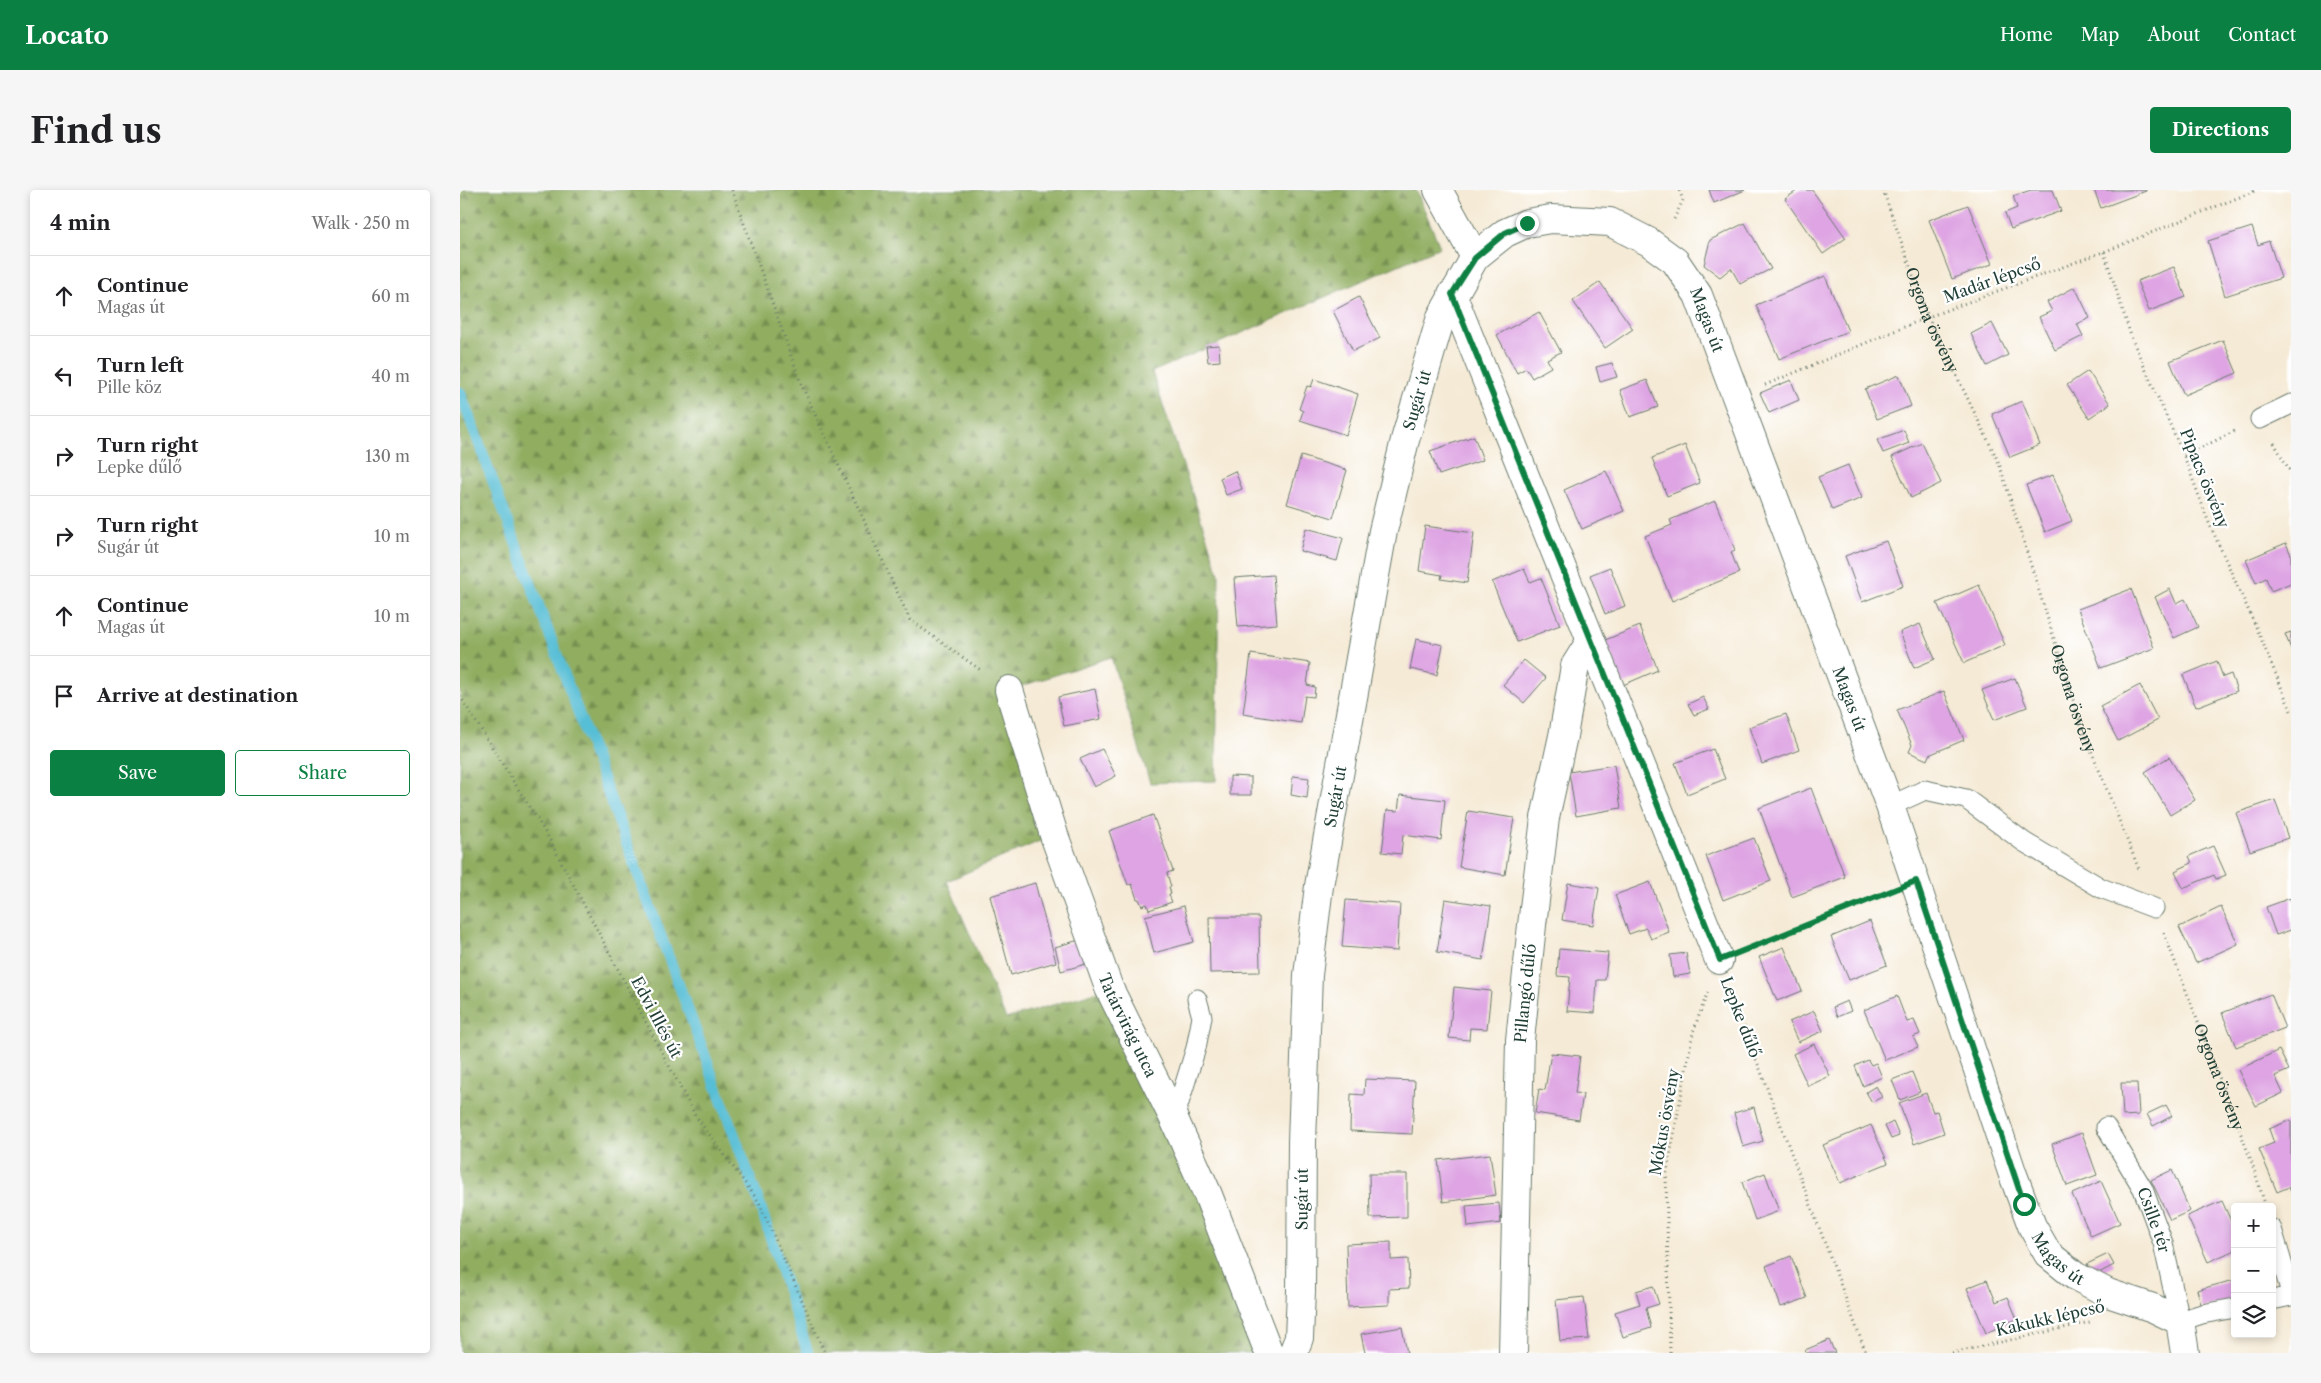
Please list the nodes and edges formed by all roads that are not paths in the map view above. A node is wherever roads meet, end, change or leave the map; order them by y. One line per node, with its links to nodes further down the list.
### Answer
1 (1438, 190): 2 (street)
2 (1475, 258): 3 (street, Sugár út); 8 (street, Magas út)
3 (1452, 294): 6 (street, Lepke dűlő); 20 (street, Sugár út)
4 (2291, 404): 5 (lane)
5 (2260, 419)
6 (1590, 642): 10 (street, Lepke dűlő); 21 (street, Pillangó dűlő)
7 (1009, 690): 12 (street, Tatárvirág utca)
8 (1890, 806): 9 (lane); 18 (street, Magas út)
9 (2154, 908)
10 (1720, 960)
11 (1197, 999): 12 (lane)
12 (1174, 1119): 19 (street, Tatárvirág utca)
13 (2106, 1128): 18 (lane, Csille tér)
14 (2276, 1243): 15 (lane)
15 (2291, 1294): 16 (lane)
16 (2276, 1299)
17 (2231, 1309): 18 (lane)
18 (2180, 1321): 22 (street)
19 (1269, 1353)
20 (1293, 1353)
21 (1512, 1353)
22 (2186, 1353)

